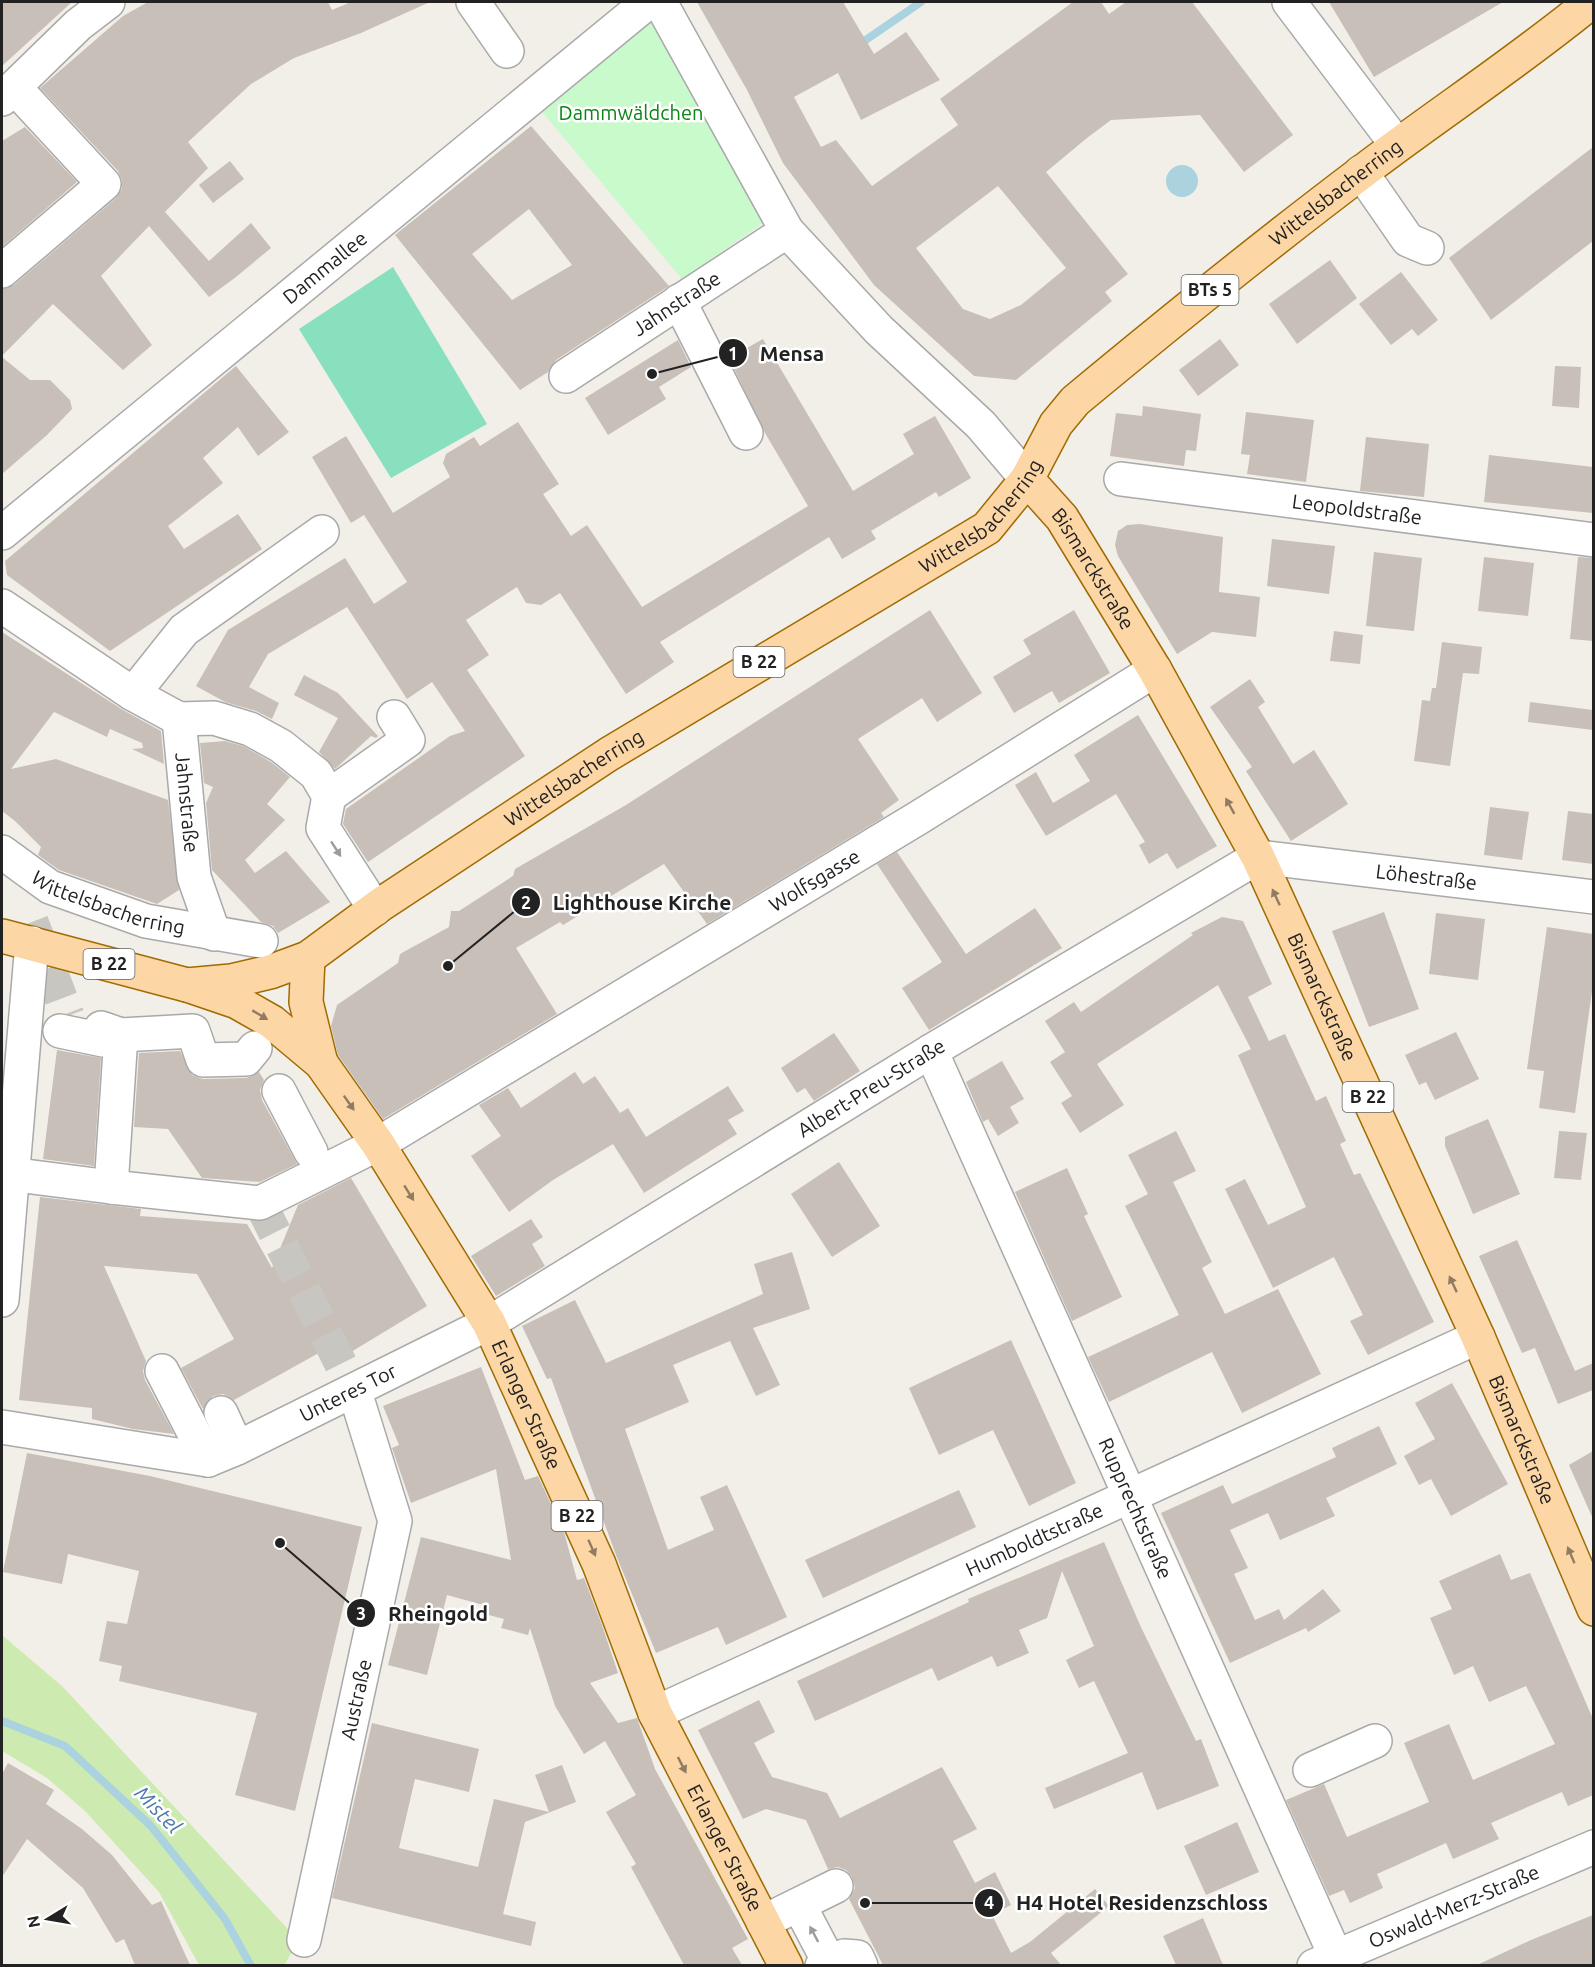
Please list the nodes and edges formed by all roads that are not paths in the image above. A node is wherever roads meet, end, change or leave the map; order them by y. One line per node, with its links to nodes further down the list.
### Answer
1 (108, 2): 8 (street)
2 (473, 2): 7 (street)
3 (648, 2): 20 (street, Dammallee)
4 (660, 2): 11 (street)
5 (1289, 2): 9 (street)
6 (1591, 2): 9 (main road, Wittelsbacherring / BTs 5)
7 (507, 51)
8 (8, 94): 13 (street)
9 (1397, 146): 10 (main road, Wittelsbacherring / BTs 5)
10 (1361, 172): 12 (street); 17 (main road, Wittelsbacherring / BTs 5)
11 (787, 231): 14 (street, Jahnstraße); 17 (street)
12 (1427, 248)
13 (2, 271)
14 (679, 301): 15 (street, Jahnstraße); 16 (street)
15 (566, 376)
16 (746, 433)
17 (1028, 479): 23 (main road, Bismarckstraße / B 22); 33 (main road, Wittelsbacherring / B 22)
18 (1121, 479): 21 (street, Leopoldstraße)
19 (322, 532): 24 (street)
20 (2, 533)
21 (1593, 540)
22 (2, 606): 24 (street)
23 (1155, 670): 29 (main road, Bismarckstraße / B 22, one-way to 23); 45 (street, Wolfsgasse)
24 (133, 694): 26 (street)
25 (394, 717): 27 (street)
26 (179, 719): 27 (street); 34 (street, Jahnstraße)
27 (329, 796): 33 (street, one-way to 33)
28 (2, 852): 34 (street, Wittelsbacherring)
29 (1258, 857): 32 (street, Löhestraße); 42 (street, Albert-Preu-Straße); 51 (main road, Bismarckstraße / B 22, one-way to 29)
30 (2, 859): 31 (street)
31 (18, 888)
32 (1593, 897)
33 (375, 909): 37 (main road, Wittelsbacherring / B 22)
34 (214, 934): 36 (street, Wittelsbacherring)
35 (17, 940): 38 (main road, B 22); 47 (street)
36 (261, 941)
37 (308, 958): 38 (main road, B 22); 43 (main road, B 22)
38 (188, 985): 43 (main road, B 22, one-way to 43)
39 (60, 1031): 40 (street)
40 (109, 1031): 41 (street); 48 (street)
41 (255, 1048)
42 (931, 1051): 50 (street, Albert-Preu-Straße); 58 (street, Rupprechtstraße)
43 (321, 1062): 45 (main road, Erlanger Straße / B 22, one-way to 45)
44 (279, 1091): 46 (street)
45 (378, 1144): 48 (street, Wolfsgasse); 50 (main road, Erlanger Straße / B 22, one-way to 50)
46 (311, 1152)
47 (7, 1173): 48 (street, Wolfsgasse); 49 (street)
48 (111, 1187)
49 (2, 1300)
50 (489, 1323): 53 (street, Unteres Tor); 60 (main road, Erlanger Straße / B 22, one-way to 60)
51 (1478, 1337): 58 (street, Humboldtstraße); 59 (main road, Bismarckstraße / B 22, one-way to 51)
52 (162, 1371): 57 (street)
53 (355, 1392): 56 (street, Unteres Tor); 67 (street, Austraße)
54 (221, 1413): 56 (street)
55 (2, 1427): 57 (street)
56 (237, 1448): 57 (street, Unteres Tor)
57 (208, 1460)
58 (1131, 1497): 60 (street, Humboldtstraße); 68 (street, Rupprechtstraße)
59 (1593, 1609)
60 (655, 1713): 66 (main road, Erlanger Straße / B 22, one-way to 66)
61 (1375, 1741): 62 (street)
62 (1310, 1770)
63 (1593, 1846): 68 (street, Oswald-Merz-Straße)
64 (836, 1886): 65 (street)
65 (799, 1905): 66 (street); 69 (street, one-way to 65)
66 (763, 1922): 70 (main road, Erlanger Straße / B 22)
67 (304, 1940)
68 (1330, 1962)
69 (825, 1964): 71 (street)
70 (786, 1965)
71 (861, 1965)

